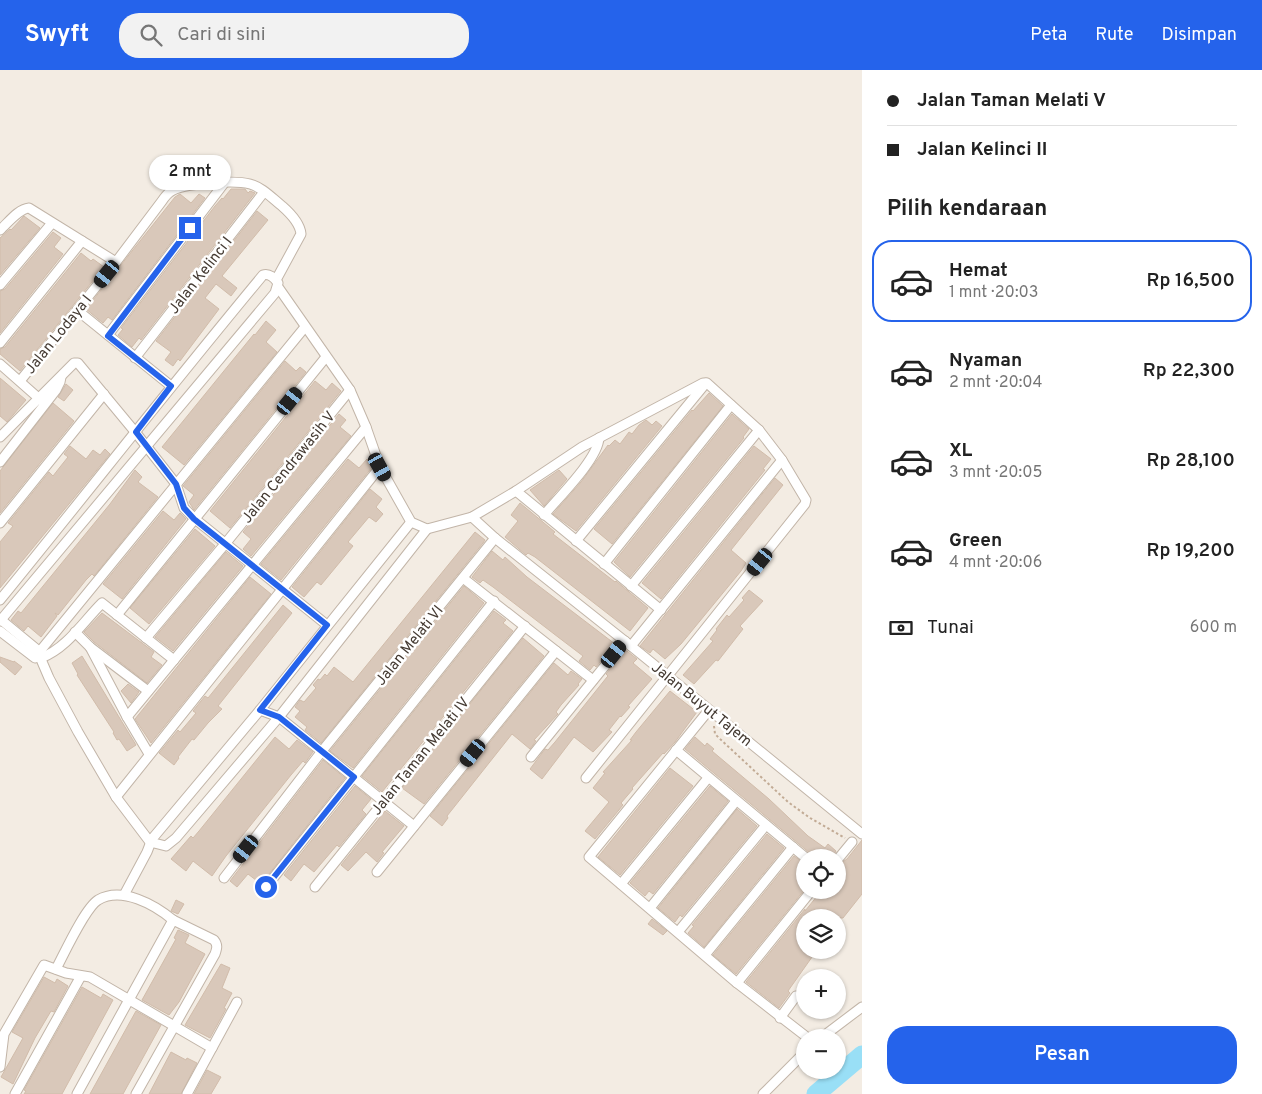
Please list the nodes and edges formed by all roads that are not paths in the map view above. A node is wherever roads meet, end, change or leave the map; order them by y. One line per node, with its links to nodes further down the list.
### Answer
1 (225, 182): 2 (street); 6 (street, Jalan Lodaya I); 11 (street)
2 (264, 192): 7 (street); 14 (street, Jalan Kelinci I)
3 (52, 223): 4 (street); 5 (street); 8 (street)
4 (0, 230)
5 (82, 242): 6 (street); 12 (street)
6 (116, 262): 9 (street, Jalan Lodaya I)
7 (277, 284): 10 (street); 18 (street); 29 (street)
8 (0, 285)
9 (77, 310): 11 (street); 16 (street, Jalan Lodaya I)
10 (305, 327): 13 (street); 33 (street)
11 (108, 336): 14 (street)
12 (0, 342)
13 (326, 357): 19 (street); 37 (street)
14 (136, 358): 18 (street)
15 (0, 364): 16 (street)
16 (20, 381): 21 (street)
17 (706, 383): 22 (street); 27 (street); 44 (street)
18 (171, 386): 25 (street)
19 (350, 390): 23 (street); 45 (street, Jalan Cendrawasih V)
20 (104, 394): 21 (street); 25 (street); 38 (street)
21 (42, 401): 26 (street); 28 (street)
22 (731, 405): 24 (street); 46 (street)
23 (366, 427): 32 (street); 47 (street)
24 (759, 430): 30 (street); 49 (street)
25 (136, 432): 29 (street); 40 (street)
26 (2, 433): 28 (street)
27 (599, 438): 34 (street); 35 (street)
28 (16, 441): 31 (street)
29 (146, 446): 33 (street); 42 (street)
30 (782, 460): 53 (street); 66 (street)
31 (0, 462)
32 (380, 467): 39 (street); 50 (street)
33 (176, 484): 37 (street); 64 (street)
34 (516, 490): 35 (street); 36 (street)
35 (544, 515): 44 (street)
36 (472, 517): 41 (street); 43 (street, Jalan Buyut Tajem)
37 (194, 519): 45 (street); 54 (street)
38 (0, 522)
39 (411, 522): 41 (street); 56 (street)
40 (57, 529): 42 (street); 51 (street)
41 (427, 529): 72 (street)
42 (68, 538): 55 (street)
43 (495, 538): 48 (street, Jalan Melati VI); 61 (street, Jalan Buyut Tajem)
44 (576, 541): 46 (street)
45 (226, 544): 47 (street); 60 (street, Jalan Cendrawasih V)
46 (604, 564): 49 (street)
47 (251, 565): 50 (street); 65 (street)
48 (463, 578): 52 (street); 74 (street, Jalan Melati VI)
49 (631, 586): 53 (street)
50 (282, 590): 56 (street); 75 (street)
51 (0, 600)
52 (494, 602): 57 (street); 77 (street)
53 (660, 610): 61 (street)
54 (118, 616): 59 (street); 60 (street)
55 (0, 620): 64 (street)
56 (327, 625): 69 (street)
57 (525, 626): 63 (street); 82 (street, Jalan Taman Melati IV)
58 (0, 631): 64 (street)
59 (75, 632): 62 (street); 64 (street)
60 (146, 638): 65 (street)
61 (628, 644): 66 (street, Jalan Buyut Tajem); 67 (street)
62 (90, 647): 68 (street); 71 (street)
63 (556, 651): 67 (street); 84 (street)
64 (39, 656): 80 (street)
65 (174, 660): 68 (street)
66 (668, 677): 70 (street, Jalan Buyut Tajem); 78 (street)
67 (593, 680): 76 (street)
68 (148, 692): 71 (street)
69 (260, 710): 72 (street); 86 (street)
70 (712, 712): 73 (street); 85 (street, Jalan Buyut Tajem)
71 (126, 717): 75 (street)
72 (279, 717): 74 (street); 86 (street)
73 (676, 750): 79 (street); 93 (street)
74 (322, 751): 77 (street); 92 (street, Jalan Melati VI)
75 (149, 754): 80 (street)
76 (531, 756)
77 (354, 777): 82 (street); 94 (street)
78 (586, 778)
79 (708, 778): 81 (street); 93 (street)
80 (116, 797): 86 (street)
81 (736, 801): 83 (street); 98 (street)
82 (384, 802): 84 (street); 95 (street, Jalan Taman Melati IV)
83 (766, 825): 88 (street); 100 (street)
84 (414, 826): 91 (street)
85 (862, 834)
86 (150, 842): 96 (street)
87 (852, 842): 89 (street)
88 (793, 847): 90 (street); 101 (street)
89 (846, 849)
90 (796, 850)
91 (377, 872)
92 (224, 878)
93 (621, 884): 98 (street)
94 (266, 887)
95 (315, 887)
96 (124, 895): 99 (street); 102 (street)
97 (805, 899): 104 (street)
98 (650, 908): 100 (street)
99 (173, 920): 106 (street); 110 (street)
100 (678, 932): 101 (street)
101 (705, 955): 104 (street)
102 (56, 969): 103 (street); 115 (street)
103 (81, 976): 106 (street); 116 (street)
104 (738, 983): 109 (street)
105 (796, 996): 109 (street)
106 (128, 1000): 110 (street); 117 (street)
107 (238, 1002): 113 (street)
108 (862, 1007): 112 (street)
109 (780, 1018): 111 (street)
110 (174, 1025): 113 (street); 118 (street)
111 (796, 1029)
112 (833, 1029)
113 (212, 1048): 119 (street)
114 (796, 1061): 120 (street)
115 (0, 1067)
116 (15, 1094)
117 (77, 1094)
118 (136, 1094)
119 (187, 1094)
120 (763, 1094)

